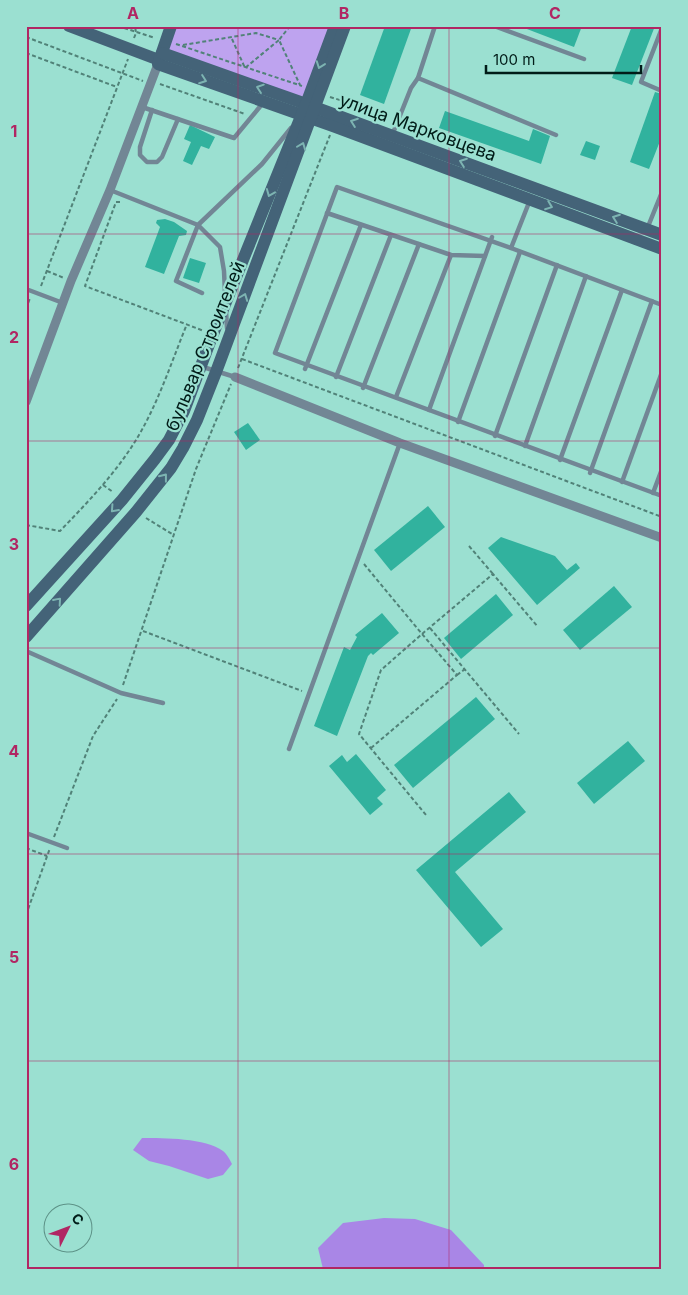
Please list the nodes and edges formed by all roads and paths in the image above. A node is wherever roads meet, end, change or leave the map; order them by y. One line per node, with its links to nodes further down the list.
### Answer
1 (70, 26): 15 (main road, улица Марковцева)
2 (118, 26): 15 (path)
3 (171, 26): 15 (main road)
4 (290, 26): 12 (path)
5 (335, 26): 23 (main road, бульвар Строителей, one-way to 23)
6 (345, 26): 28 (main road, бульвар Строителей)
7 (435, 26): 20 (lane)
8 (494, 26): 16 (lane)
9 (662, 28): 24 (lane)
10 (26, 37): 19 (path)
11 (231, 38): 12 (path); 13 (path); 18 (path)
12 (279, 40): 18 (path); 23 (path)
13 (183, 45): 15 (path); 18 (path)
14 (26, 53): 22 (path)
15 (161, 55): 21 (street); 25 (main road, улица Марковцева, one-way to 25); 28 (main road, улица Марковцева, one-way to 15)
16 (584, 59)
17 (126, 62): 19 (path)
18 (245, 68): 23 (path)
19 (122, 74): 21 (path); 22 (path)
20 (418, 78): 32 (lane); 33 (lane)
21 (151, 81): 26 (street); 29 (path)
22 (117, 87): 53 (path)
23 (305, 88): 28 (main road, бульвар Строителей)
24 (662, 91)
25 (264, 102): 28 (main road, улица Марковцева); 29 (lane)
26 (141, 106): 27 (lane); 34 (street)
27 (152, 110): 30 (lane); 30 (lane)
28 (309, 112): 31 (main road, улица Марковцева); 33 (main road, улица Марковцева, one-way to 28); 39 (lane); 62 (main road, бульвар Строителей, one-way to 62); 68 (main road, бульвар Строителей, one-way to 28)
29 (252, 116): 30 (lane)
30 (178, 119)
31 (333, 126): 36 (main road, улица Марковцева); 69 (path)
32 (556, 135)
33 (392, 136): 41 (main road, улица Марковцева, one-way to 33)
34 (110, 190): 39 (lane); 55 (street)
35 (662, 192): 41 (lane)
36 (531, 199): 45 (main road, улица Марковцева, one-way to 45); 47 (lane)
37 (127, 204): 66 (path)
38 (327, 213): 40 (lane); 44 (lane); 71 (lane)
39 (198, 225): 60 (lane); 62 (lane)
40 (361, 225): 42 (lane); 71 (lane)
41 (647, 230): 43 (main road, улица Марковцева); 45 (lane)
42 (391, 235): 46 (lane); 74 (lane)
43 (662, 235)
44 (491, 239): 47 (lane); 51 (lane)
45 (644, 243): 48 (main road, улица Марковцева)
46 (419, 244): 50 (lane); 76 (lane)
47 (511, 248): 49 (lane)
48 (662, 250)
49 (520, 252): 52 (lane); 80 (lane)
50 (451, 255): 51 (lane); 77 (lane)
51 (485, 256): 79 (lane)
52 (557, 265): 54 (lane); 81 (lane)
53 (47, 271): 55 (path); 59 (path)
54 (586, 276): 57 (lane); 83 (lane)
55 (71, 281): 63 (street)
56 (26, 289): 58 (lane)
57 (622, 290): 61 (lane); 84 (lane)
58 (33, 291): 59 (lane); 65 (path)
59 (39, 293): 63 (lane)
60 (202, 293)
61 (652, 301): 64 (lane); 86 (lane)
62 (226, 302): 67 (main road, бульвар Строителей); 68 (lane)
63 (63, 303): 78 (street)
64 (662, 305)
65 (26, 309)
66 (187, 324): 67 (path); 91 (path)
67 (213, 334): 70 (main road, бульвар Строителей)
68 (228, 340): 72 (main road, бульвар Строителей)
69 (242, 359): 75 (path); 90 (path)
70 (200, 366): 72 (lane); 96 (main road, бульвар Строителей, one-way to 96)
71 (306, 367): 74 (lane)
72 (216, 372): 75 (lane); 101 (main road, бульвар Строителей, one-way to 72)
73 (662, 372): 87 (lane)
74 (336, 376): 76 (lane)
75 (235, 378): 82 (street); 99 (path)
76 (363, 387): 77 (lane)
77 (396, 397): 79 (lane)
78 (26, 402)
79 (429, 410): 80 (lane)
80 (458, 422): 81 (lane)
81 (495, 435): 83 (lane)
82 (400, 443): 92 (street); 94 (lane)
83 (525, 446): 84 (lane)
84 (560, 460): 86 (lane)
85 (662, 469): 88 (lane)
86 (590, 472): 87 (lane)
87 (622, 482): 88 (lane)
88 (653, 493): 89 (lane)
89 (662, 496)
90 (662, 517)
91 (26, 525)
92 (662, 538)
93 (469, 546): 95 (path)
94 (359, 558): 100 (path); 106 (lane)
95 (493, 574): 97 (path); 98 (path)
96 (26, 606)
97 (538, 627)
98 (430, 628): 100 (path); 103 (path)
99 (143, 631): 105 (path); 106 (path)
100 (422, 634): 104 (path); 109 (path)
101 (26, 638)
102 (26, 651): 105 (lane)
103 (464, 669): 104 (path); 108 (path)
104 (457, 675): 109 (path)
105 (121, 693): 107 (lane); 113 (path)
106 (308, 695): 110 (lane)
107 (163, 704)
108 (519, 734)
109 (371, 748): 111 (path)
110 (289, 749)
111 (426, 815)
112 (26, 833): 113 (lane)
113 (52, 843): 115 (lane); 116 (path)
114 (26, 848): 116 (path)
115 (67, 848)
116 (47, 856): 117 (path)
117 (26, 914)

